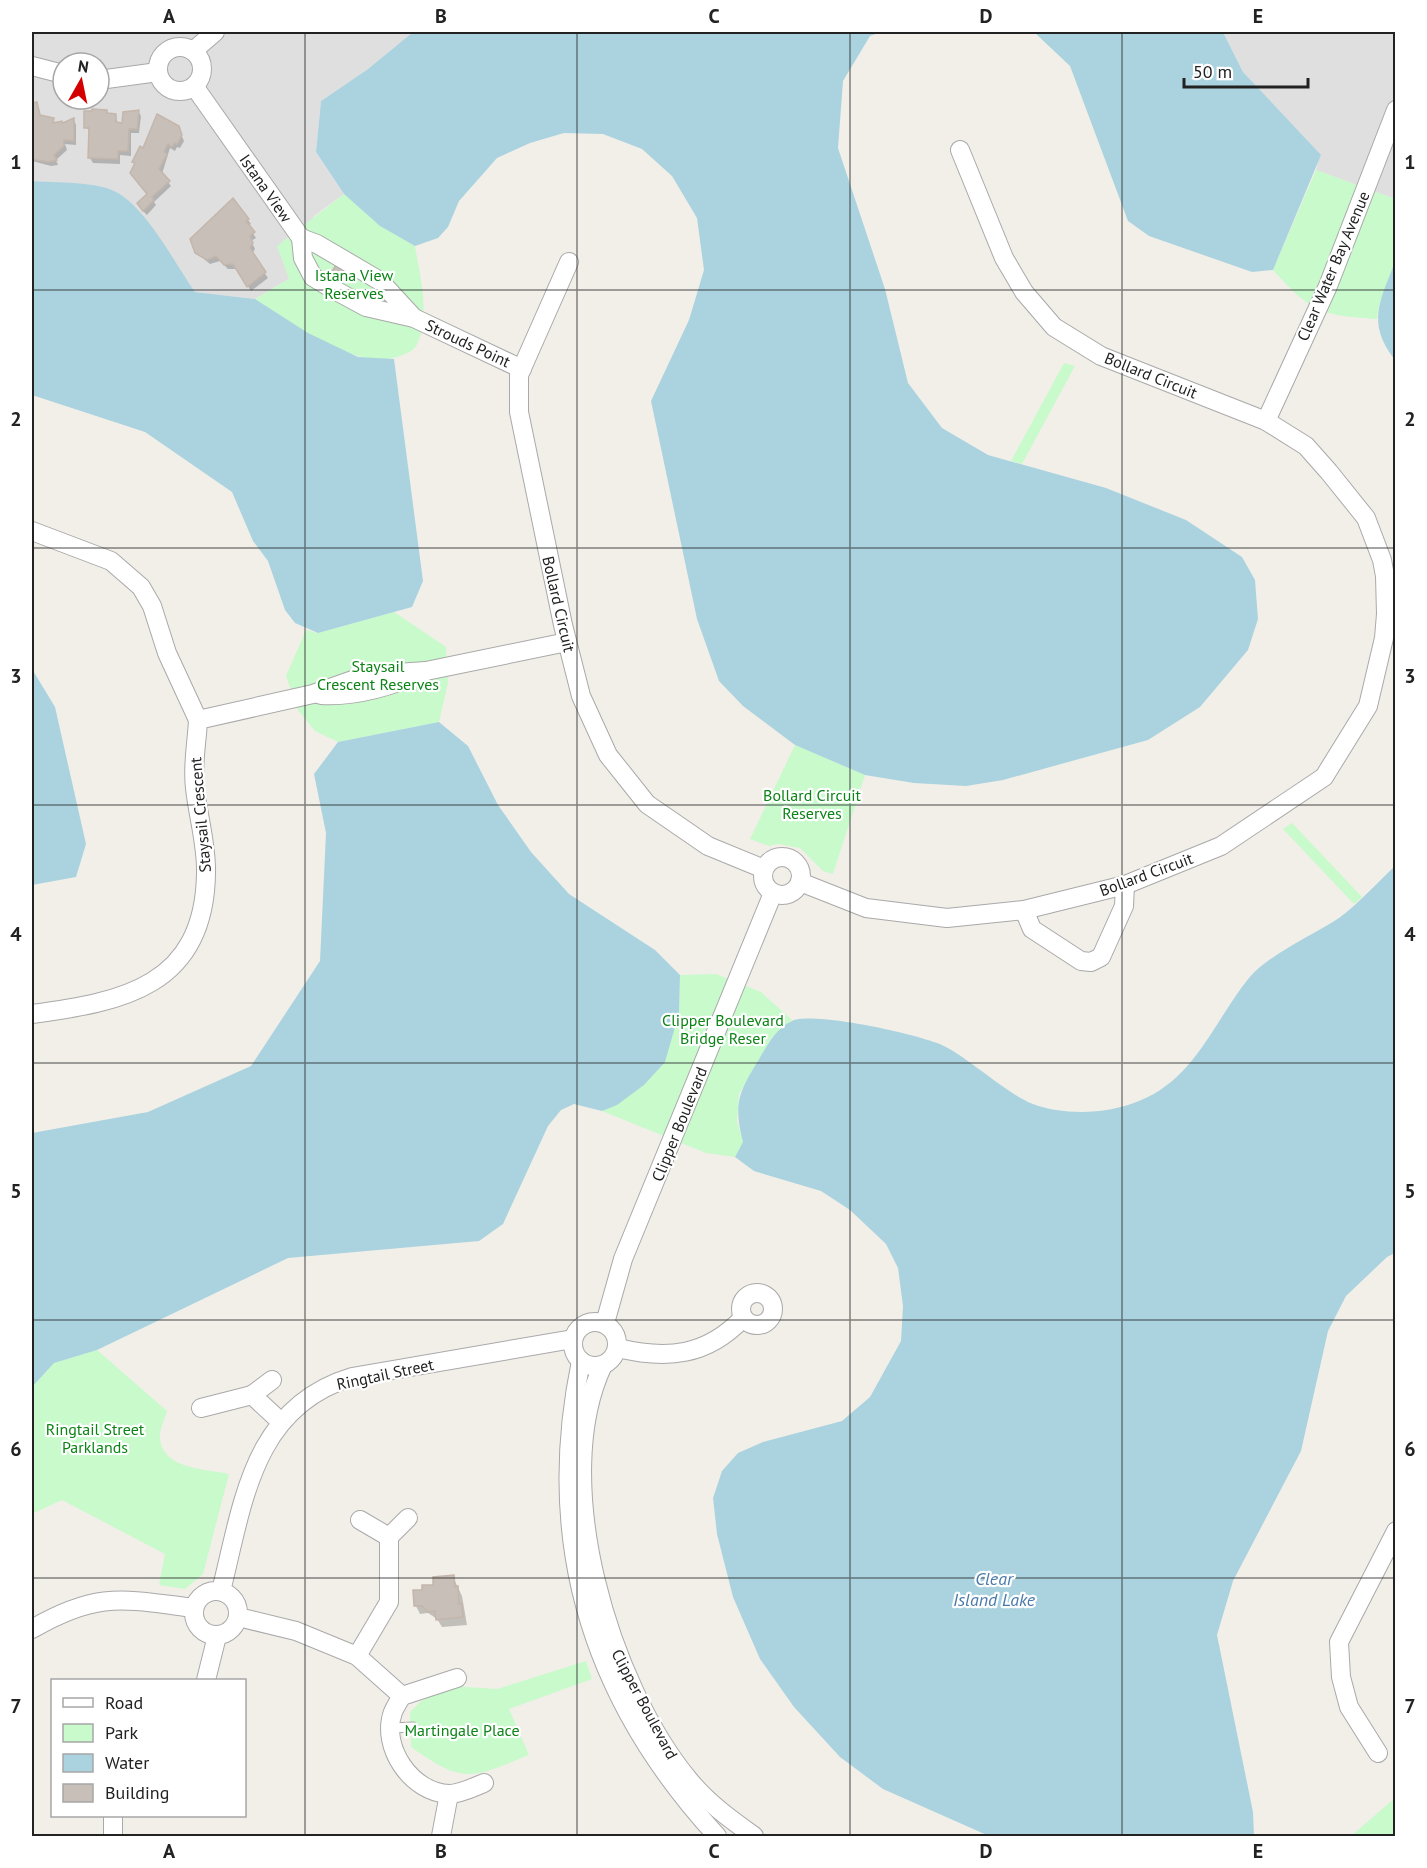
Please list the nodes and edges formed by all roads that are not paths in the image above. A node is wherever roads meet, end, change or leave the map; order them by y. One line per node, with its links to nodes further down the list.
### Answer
1 (215, 32): 2 (street)
2 (193, 51): 5 (street); 7 (street)
3 (32, 66): 4 (street)
4 (51, 71)
5 (158, 72): 6 (street); 7 (street)
6 (111, 78)
7 (194, 86): 10 (street, Istana View)
8 (1395, 110): 17 (street, Clear Water Bay Avenue)
9 (960, 150): 17 (street, Bollard Circuit)
10 (301, 237): 12 (street, Strouds Point); 13 (street, Istana View)
11 (569, 262): 16 (street, Bollard Circuit)
12 (364, 272): 14 (street); 15 (street, Strouds Point)
13 (331, 288): 14 (street, Strouds Point)
14 (350, 298): 15 (street, Strouds Point)
15 (414, 318): 16 (street, Strouds Point)
16 (522, 369): 21 (street, Bollard Circuit)
17 (1266, 421): 19 (street, Bollard Circuit)
18 (32, 531): 22 (street, Staysail Crescent)
19 (1389, 561): 20 (street, Bollard Circuit)
20 (1390, 638): 25 (street, Bollard Circuit)
21 (567, 642): 22 (street); 23 (street, Bollard Circuit)
22 (198, 720): 28 (street, Staysail Crescent)
23 (764, 868): 24 (street); 26 (street)
24 (800, 882): 26 (street); 27 (street, Bollard Circuit)
25 (1125, 885): 27 (street, Bollard Circuit); 27 (street)
26 (773, 893): 30 (street, Clipper Boulevard)
27 (1024, 910)
28 (32, 1014)
29 (743, 1318): 32 (street)
30 (605, 1323): 31 (street); 32 (street)
31 (573, 1339): 33 (street); 38 (street, Ringtail Street)
32 (618, 1348): 34 (street)
33 (581, 1361): 34 (street); 60 (street, Clipper Boulevard)
34 (603, 1365): 61 (street, Clipper Boulevard)
35 (272, 1380): 36 (street)
36 (252, 1395): 37 (street); 38 (street)
37 (201, 1408)
38 (281, 1422): 43 (street, Ringtail Street)
39 (408, 1518): 42 (street)
40 (360, 1520): 42 (street)
41 (1395, 1531): 54 (street)
42 (389, 1537): 48 (street)
43 (221, 1591): 44 (street); 45 (street)
44 (194, 1608): 46 (street); 47 (street)
45 (238, 1617): 47 (street); 48 (street)
46 (32, 1629)
47 (217, 1636): 50 (street)
48 (357, 1656): 51 (street)
49 (457, 1678): 51 (street)
50 (206, 1679)
51 (402, 1696): 53 (street)
52 (413, 1727): 53 (lane)
53 (392, 1728): 56 (street)
54 (1378, 1754)
55 (484, 1783): 56 (street)
56 (449, 1794): 59 (street)
57 (113, 1817): 58 (street)
58 (113, 1836)
59 (441, 1836)
60 (717, 1836)
61 (754, 1836)

